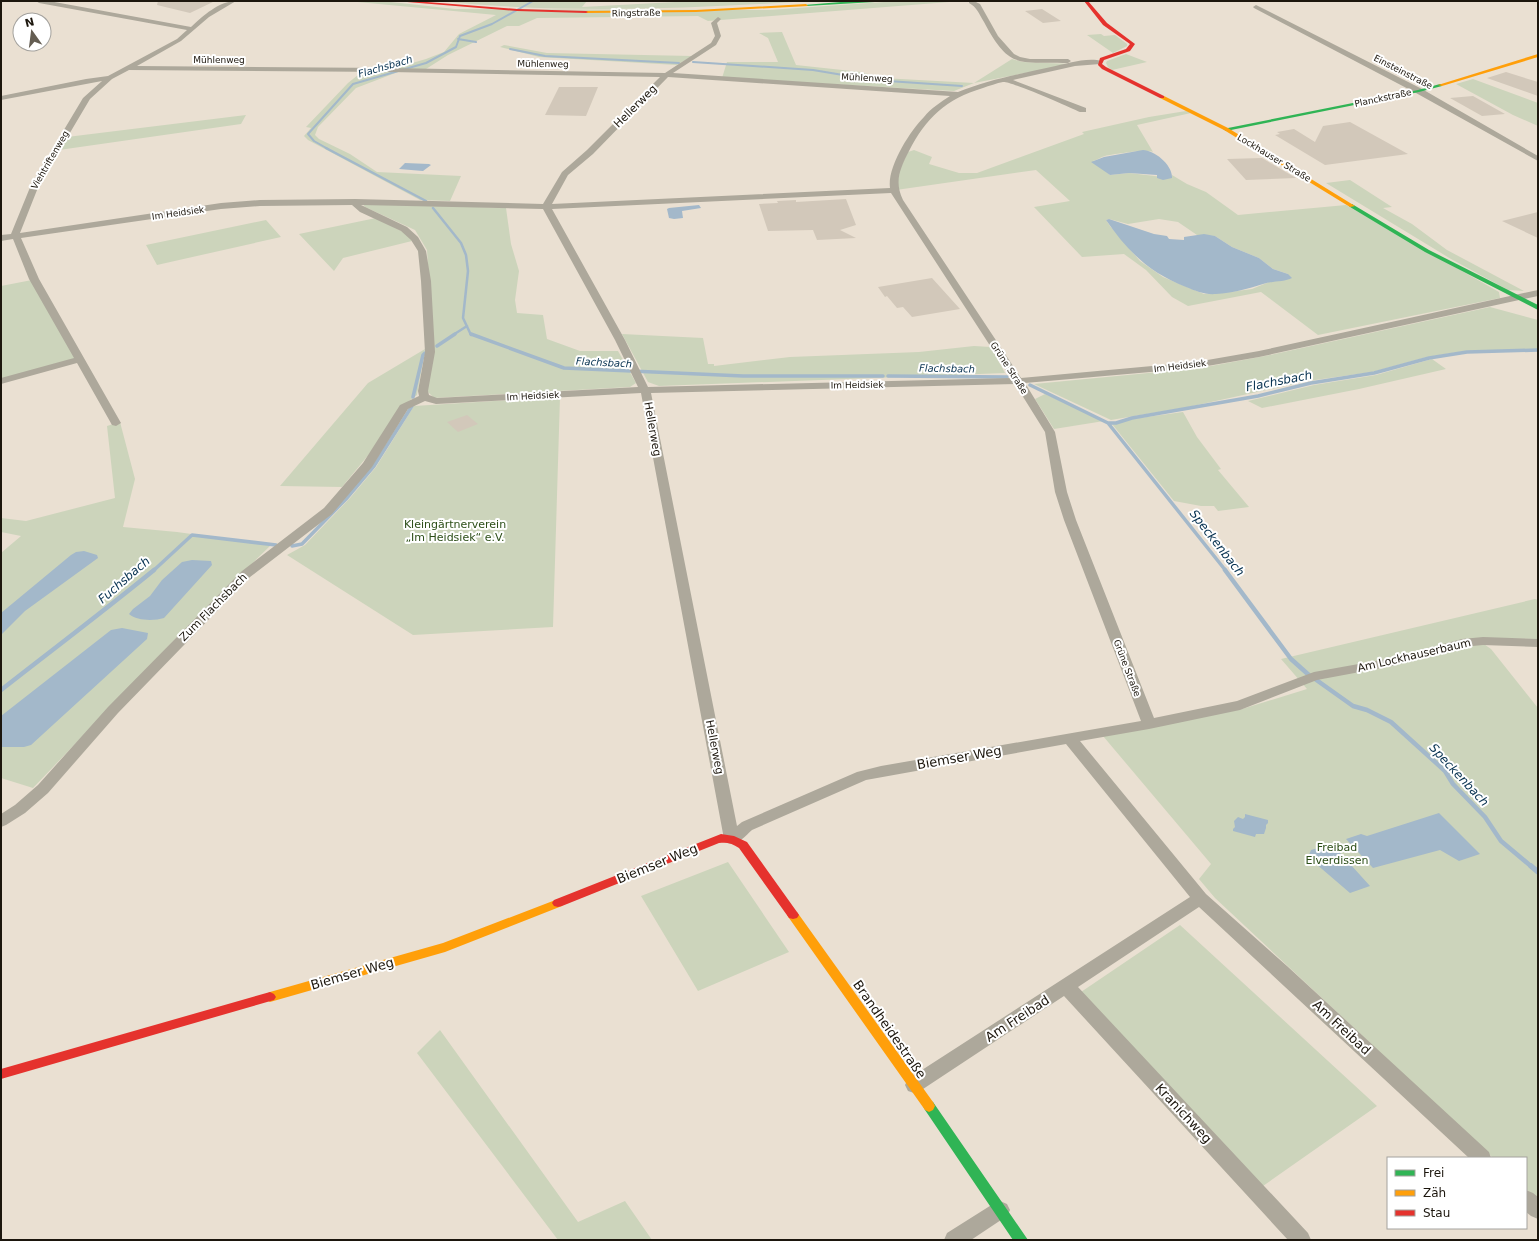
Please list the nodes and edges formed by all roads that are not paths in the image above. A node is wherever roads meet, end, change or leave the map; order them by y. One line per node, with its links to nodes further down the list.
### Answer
1 (38, 1): 13 (street)
2 (233, 1): 13 (street, Viehtriftenweg)
3 (397, 1): 10 (main road, Ringstraße)
4 (425, 1): 10 (main road, Ringstraße)
5 (830, 1): 11 (main road, Ringstraße)
6 (875, 1): 11 (main road, Ringstraße)
7 (1086, 1): 15 (main road)
8 (971, 2): 16 (street)
9 (1256, 7): 21 (street, Einsteinstraße)
10 (500, 9): 11 (main road, Ringstraße)
11 (550, 11)
12 (718, 18): 18 (street, Hellerweg)
13 (192, 29): 17 (street, Viehtriftenweg)
14 (1538, 55): 21 (main road, Planckstraße)
15 (1100, 62): 16 (street); 25 (main road, Lockhauser Straße)
16 (1083, 63): 20 (street)
17 (128, 68): 18 (street, Mühlenweg); 19 (street, Viehtriftenweg)
18 (666, 75): 22 (street, Mühlenweg); 29 (street, Hellerweg)
19 (110, 78): 23 (street); 30 (street, Viehtriftenweg)
20 (1006, 80): 22 (street); 24 (street)
21 (1419, 90): 25 (main road, Planckstraße); 26 (street, Einsteinstraße)
22 (956, 94): 27 (street)
23 (1, 98)
24 (1084, 110)
25 (1226, 129): 33 (main road, Lockhauser Straße)
26 (1538, 159)
27 (894, 190): 29 (street, Im Heidsiek); 37 (street, Grüne Straße)
28 (355, 202): 29 (street, Im Heidsiek); 30 (street, Im Heidsiek); 39 (street)
29 (546, 206): 38 (street, Hellerweg)
30 (15, 236): 31 (street, Im Heidsiek); 35 (street)
31 (1, 238)
32 (1538, 293): 33 (street, Im Heidsiek)
33 (1516, 297): 34 (main road, Lockhauser Straße); 37 (street, Im Heidsiek)
34 (1538, 308)
35 (80, 359): 36 (street); 40 (street)
36 (1, 381)
37 (1017, 381): 38 (street, Im Heidsiek); 43 (street, Grüne Straße)
38 (645, 390): 39 (street, Im Heidsiek); 46 (street, Hellerweg)
39 (424, 398): 45 (street, Zum Flachsbach)
40 (116, 423)
41 (1538, 643): 42 (street, Am Lockhauserbaum)
42 (1314, 676): 43 (street, Biemser Weg)
43 (1149, 724): 44 (street, Biemser Weg)
44 (1068, 738): 46 (street, Biemser Weg); 47 (street, Am Freibad)
45 (1, 821)
46 (732, 838): 49 (main road, Biemser Weg); 50 (main road, Brandheidestraße)
47 (1200, 898): 48 (street, Am Freibad); 51 (street, Am Freibad)
48 (1066, 986): 50 (street, Am Freibad); 57 (street, Kranichweg)
49 (1, 1074)
50 (914, 1086): 53 (main road, Brandheidestraße)
51 (1481, 1157)
52 (1527, 1200): 54 (street)
53 (1000, 1210): 55 (street); 56 (main road, Brandheidestraße)
54 (1538, 1210)
55 (954, 1240)
56 (1021, 1240)
57 (1301, 1240)

